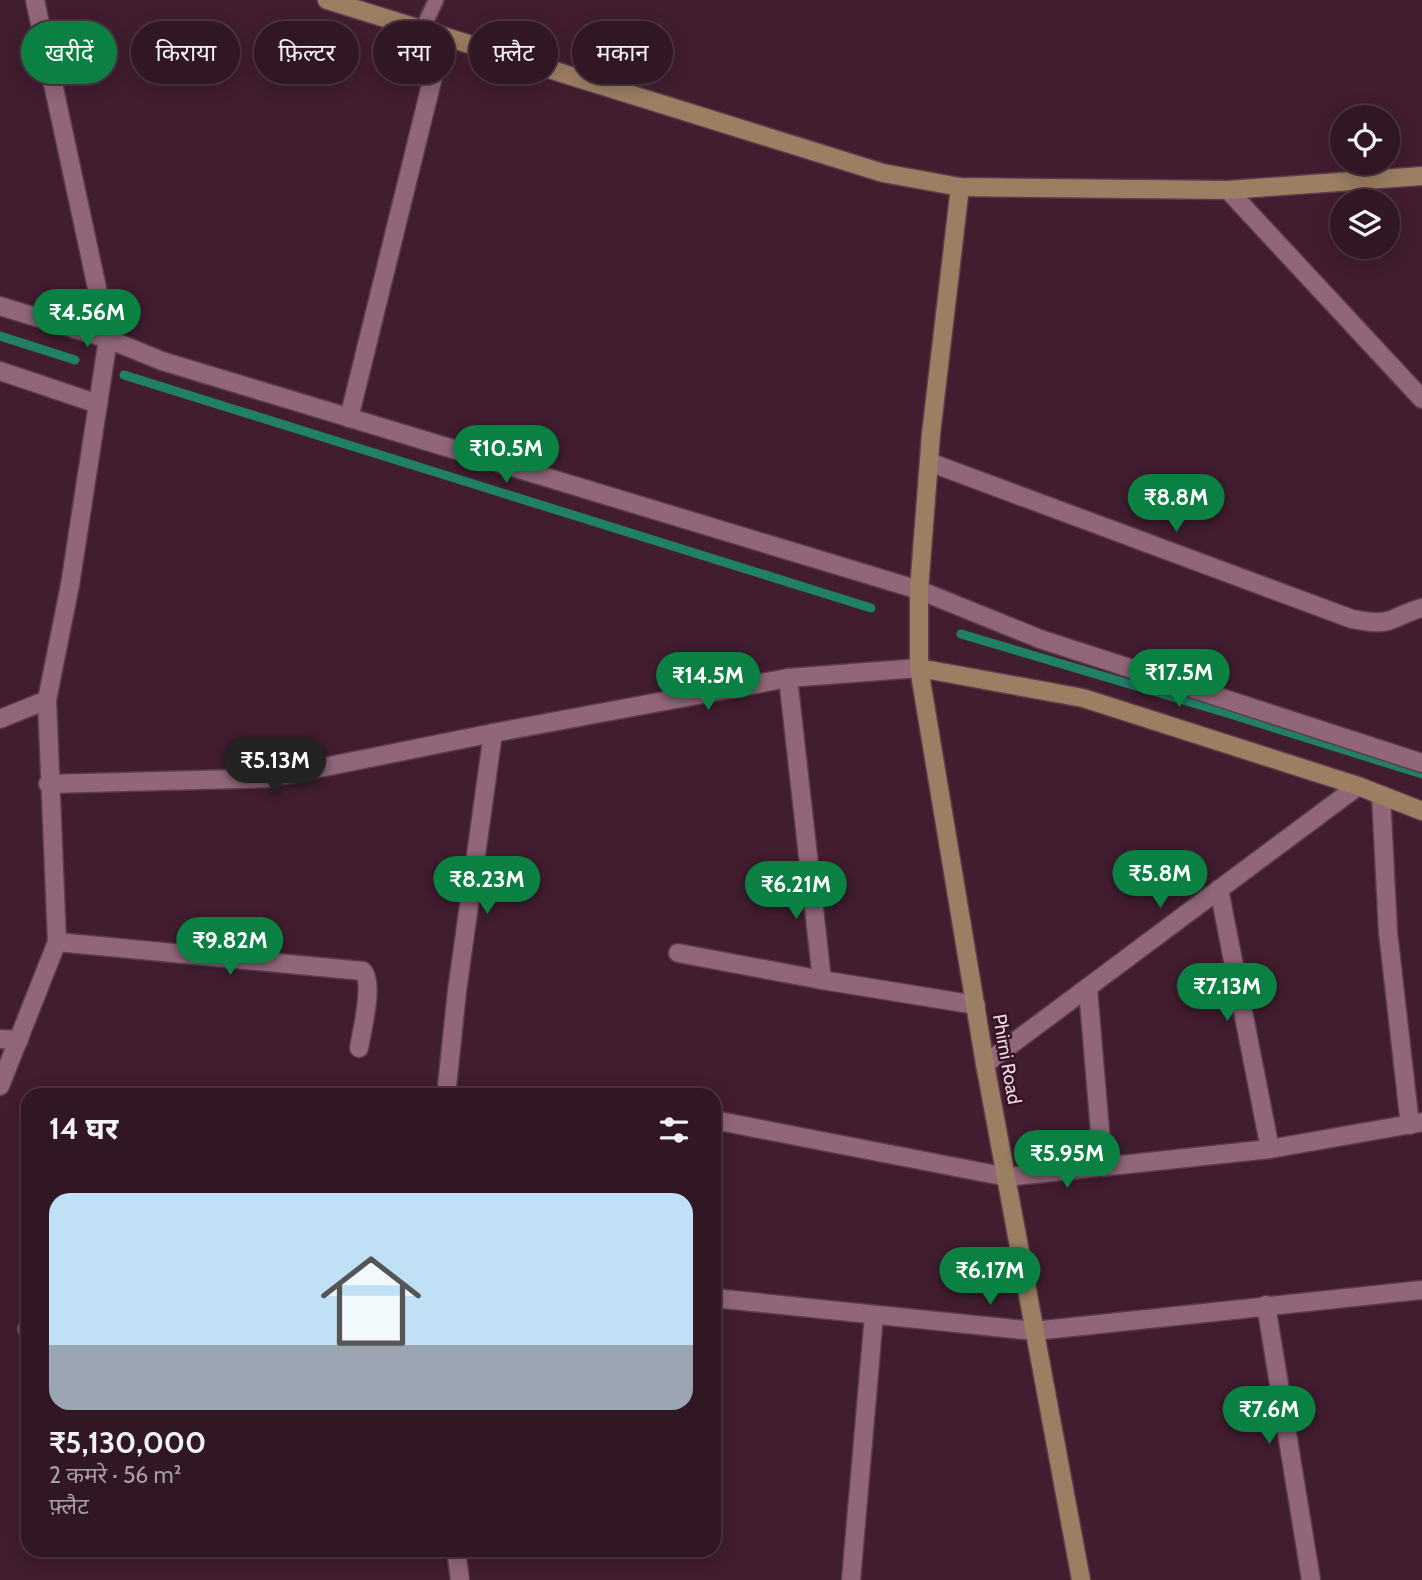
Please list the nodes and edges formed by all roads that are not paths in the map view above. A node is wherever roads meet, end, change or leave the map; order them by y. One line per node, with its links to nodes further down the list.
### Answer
1 (35, 0): 12 (street)
2 (327, 0): 4 (street)
3 (436, 0): 5 (lane)
4 (394, 21)
5 (426, 21)
6 (455, 40): 9 (street)
7 (431, 84): 16 (street)
8 (1422, 176): 10 (street)
9 (960, 187): 10 (street); 17 (street, Phirni Road)
10 (1228, 190): 14 (street)
11 (0, 306): 12 (street)
12 (108, 340): 15 (street); 16 (street)
13 (0, 372): 15 (street)
14 (1422, 398)
15 (98, 404): 22 (street)
16 (349, 418): 18 (street)
17 (929, 462): 18 (street, Phirni Road); 19 (street)
18 (919, 590): 20 (street, Phirni Road); 25 (street)
19 (1422, 608)
20 (919, 668): 21 (street); 27 (street); 35 (street, Phirni Road)
21 (788, 678): 24 (street); 33 (street)
22 (47, 700): 23 (street); 26 (street)
23 (0, 719)
24 (493, 733): 26 (street); 41 (street)
25 (1422, 762)
26 (48, 784): 31 (street)
27 (1358, 786): 28 (street); 30 (street)
28 (1381, 795): 29 (street); 43 (street)
29 (1422, 811)
30 (1219, 889): 34 (street); 44 (street)
31 (57, 942): 37 (street); 38 (street)
32 (678, 953): 33 (street)
33 (822, 980): 35 (street)
34 (1087, 989): 39 (street); 45 (street)
35 (976, 1005): 39 (street, Phirni Road)
36 (0, 1039): 37 (street)
37 (19, 1040): 40 (street)
38 (359, 1048)
39 (985, 1064): 46 (street, Phirni Road)
40 (0, 1086)
41 (447, 1088)
42 (721, 1121): 46 (street)
43 (1416, 1123): 44 (street)
44 (1270, 1149): 45 (street)
45 (1103, 1167): 46 (street)
46 (1007, 1177): 51 (street, Phirni Road)
47 (1421, 1295): 49 (street)
48 (721, 1299): 50 (street)
49 (1266, 1305): 51 (street); 56 (street)
50 (874, 1314): 51 (street); 54 (street)
51 (1034, 1331): 55 (street, Phirni Road)
52 (457, 1557): 53 (street)
53 (460, 1580)
54 (851, 1580)
55 (1081, 1580)
56 (1311, 1580)

